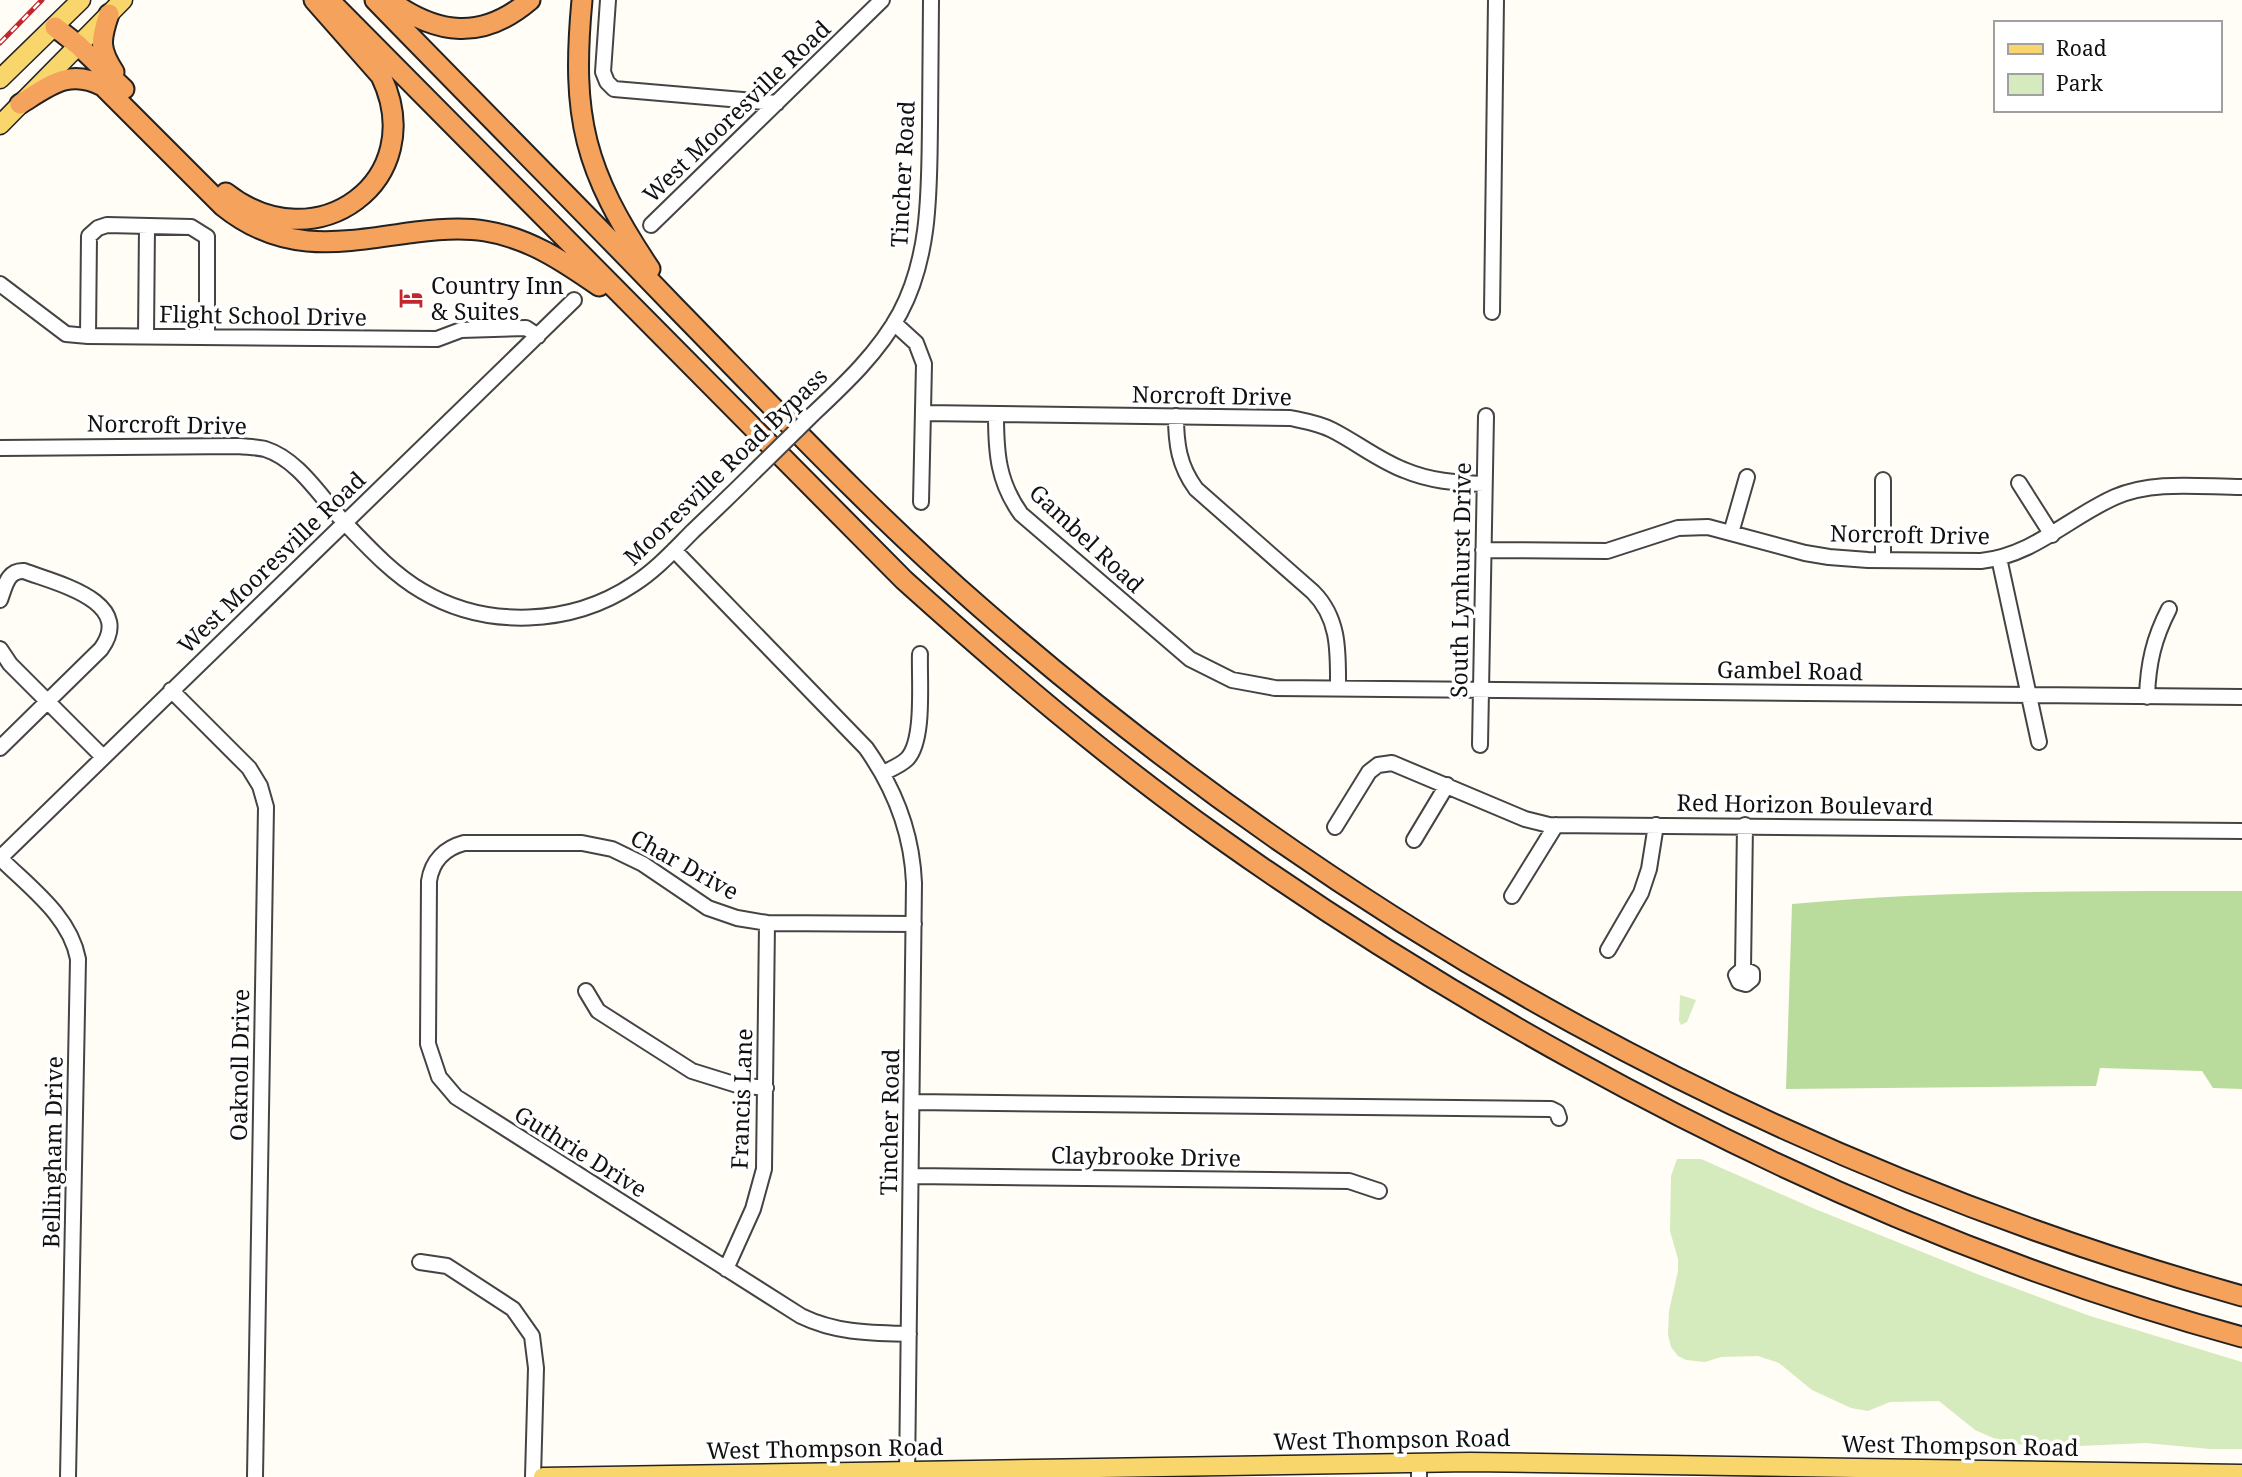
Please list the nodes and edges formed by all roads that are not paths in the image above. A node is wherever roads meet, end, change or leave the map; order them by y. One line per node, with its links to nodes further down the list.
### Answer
1 (81, 0): 13 (main road)
2 (314, 0): 17 (highway)
3 (329, 0): 26 (highway)
4 (376, 0): 25 (highway)
5 (389, 0): 6 (highway)
6 (530, 0)
7 (582, 0): 25 (highway)
8 (608, 0): 18 (street)
9 (882, 0): 18 (street, West Mooresville Road)
10 (931, 0): 28 (street, Tincher Road)
11 (1496, 0): 27 (street)
12 (116, 7): 14 (main road); 17 (highway)
13 (55, 27): 14 (highway); 15 (main road)
14 (75, 48): 16 (highway); 17 (highway); 19 (main road)
15 (0, 79)
16 (103, 86): 19 (highway); 26 (highway)
17 (128, 94)
18 (777, 103): 21 (street, West Mooresville Road)
19 (20, 104): 20 (main road)
20 (0, 125)
21 (651, 225)
22 (147, 226): 29 (street); 30 (street); 31 (street)
23 (0, 284): 29 (street, Flight School Drive)
24 (574, 300): 32 (street, West Mooresville Road)
25 (676, 307): 89 (highway)
26 (637, 312): 91 (highway)
27 (1492, 312)
28 (894, 323): 33 (street); 48 (street, Mooresville Road Bypass, bridge)
29 (88, 336): 30 (street, Flight School Drive)
30 (146, 336): 31 (street, Flight School Drive)
31 (207, 336): 32 (street, Flight School Drive)
32 (538, 336): 44 (street, West Mooresville Road)
33 (924, 414): 34 (street, Norcroft Drive); 43 (street)
34 (996, 415): 35 (street, Norcroft Drive); 55 (street, Gambel Road)
35 (1176, 416): 41 (street, Norcroft Drive); 55 (street)
36 (1486, 416): 41 (street, South Lynhurst Drive)
37 (0, 447): 44 (street, Norcroft Drive)
38 (1747, 477): 45 (street)
39 (1883, 480): 50 (street)
40 (2019, 483): 46 (street)
41 (1484, 484): 47 (street, South Lynhurst Drive)
42 (2242, 487): 46 (street, Norcroft Drive)
43 (921, 502)
44 (345, 523): 48 (street, Mooresville Road Bypass); 57 (street, West Mooresville Road)
45 (1731, 533): 47 (street, Norcroft Drive); 50 (street, Norcroft Drive)
46 (2052, 536): 49 (street, Norcroft Drive)
47 (1483, 550): 56 (street, South Lynhurst Drive)
48 (674, 551): 66 (street, Tincher Road)
49 (1999, 558): 50 (street, Norcroft Drive); 58 (street)
50 (1883, 560)
51 (0, 600): 61 (street)
52 (2169, 609): 59 (street)
53 (920, 654): 66 (street)
54 (2, 656): 61 (street)
55 (1338, 688): 56 (street, Gambel Road)
56 (1482, 689): 58 (street, Gambel Road); 64 (street, South Lynhurst Drive)
57 (172, 690): 65 (street, West Mooresville Road); 97 (street, Oaknoll Drive)
58 (2029, 696): 59 (street, Gambel Road); 63 (street)
59 (2147, 697): 60 (street, Gambel Road)
60 (2242, 697)
61 (47, 702): 62 (street); 65 (street)
62 (2, 741)
63 (2039, 742)
64 (1480, 745)
65 (103, 757): 75 (street, West Mooresville Road)
66 (883, 773): 78 (street, Tincher Road)
67 (1447, 785): 68 (street, Red Horizon Boulevard); 71 (street, Red Horizon Boulevard); 73 (street)
68 (1556, 825): 69 (street, Red Horizon Boulevard); 76 (street)
69 (1656, 825): 70 (street, Red Horizon Boulevard); 79 (street)
70 (1745, 825): 72 (street, Red Horizon Boulevard); 80 (street)
71 (1335, 827)
72 (2242, 831)
73 (1414, 840)
74 (439, 857): 77 (street, Char Drive); 88 (street, Guthrie Drive)
75 (0, 858): 96 (street, Bellingham Drive)
76 (1512, 896)
77 (766, 923): 78 (street, Char Drive); 82 (street, Francis Lane)
78 (914, 924): 83 (street, Tincher Road)
79 (1608, 950)
80 (1743, 969)
81 (586, 990): 82 (street)
82 (766, 1088): 88 (street, Francis Lane)
83 (912, 1102): 84 (street); 85 (street, Tincher Road)
84 (1559, 1118)
85 (912, 1176): 86 (street, Claybrooke Drive); 90 (street, Tincher Road)
86 (1379, 1191)
87 (420, 1262): 98 (street)
88 (726, 1269): 90 (street, Guthrie Drive)
89 (2242, 1296)
90 (909, 1334): 94 (street, Tincher Road)
91 (2242, 1337)
92 (1419, 1470): 93 (main road, West Thompson Road); 95 (main road, West Thompson Road)
93 (1071, 1473): 94 (main road, West Thompson Road)
94 (907, 1474): 99 (main road, West Thompson Road)
95 (2242, 1474)
96 (68, 1477)
97 (255, 1477)
98 (533, 1477)
99 (543, 1477)

